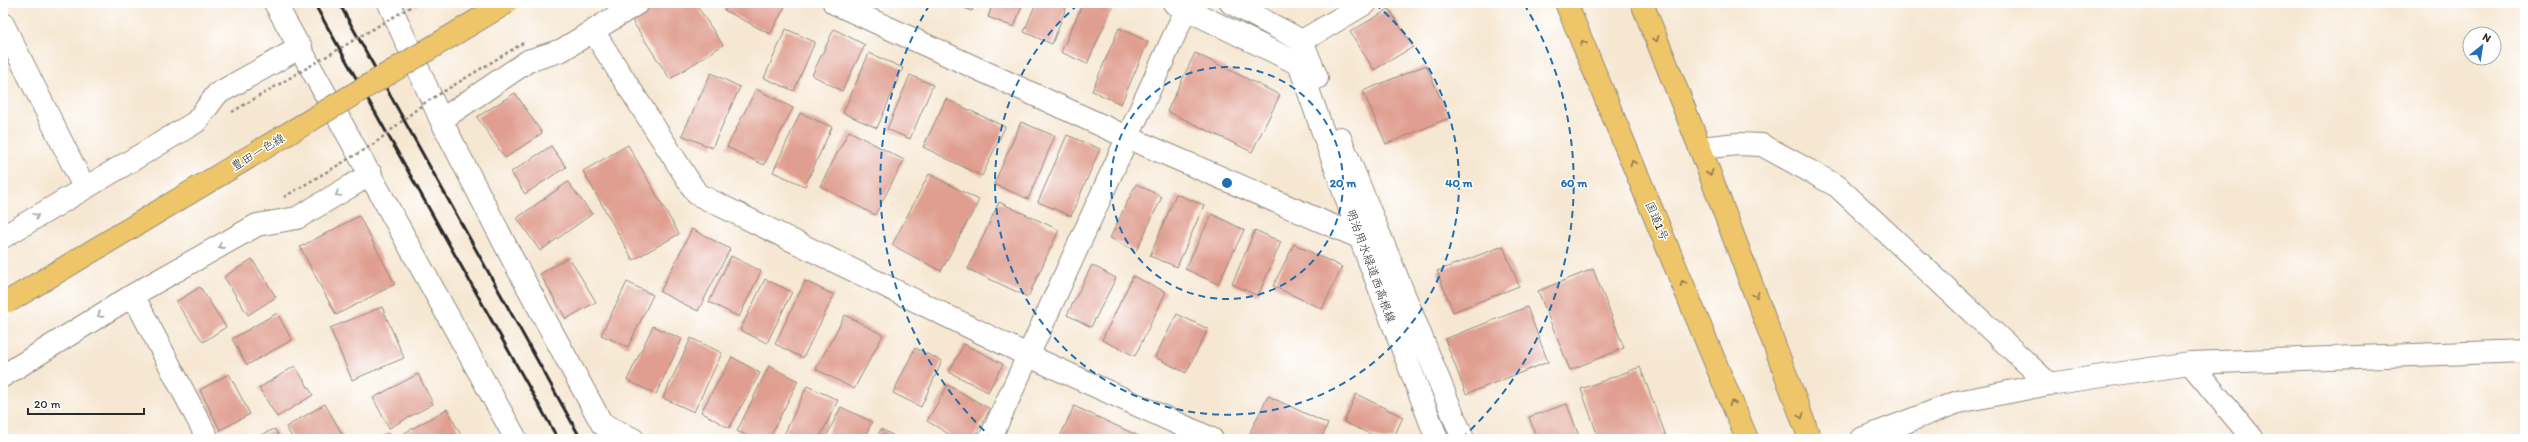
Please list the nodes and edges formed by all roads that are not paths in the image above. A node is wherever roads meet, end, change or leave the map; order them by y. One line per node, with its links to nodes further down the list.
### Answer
1 (275, 3): 14 (street)
2 (389, 3): 15 (street)
3 (506, 3): 24 (main road, 豊田一色線, bridge)
4 (638, 3): 12 (street)
5 (834, 3): 16 (street)
6 (1231, 3): 13 (street)
7 (1366, 3): 13 (street)
8 (1566, 3): 37 (main road, 国道1号, one-way to 8)
9 (1642, 3): 17 (main road, one-way to 17)
10 (1183, 5): 16 (street); 21 (street, 明治用水緑道西高根線)
11 (3, 24): 19 (street)
12 (593, 31): 15 (street); 26 (street)
13 (1302, 40): 22 (street)
14 (301, 47): 18 (street); 19 (street)
15 (441, 120): 32 (street)
16 (1129, 138): 21 (street); 26 (street)
17 (1700, 148): 29 (street); 38 (main road, one-way to 38)
18 (372, 174): 23 (street, one-way to 23); 31 (street)
19 (84, 187): 20 (street, one-way to 19)
20 (3, 237)
21 (1361, 240): 22 (street); 35 (street, 明治用水緑道西高根線)
22 (1384, 248): 36 (street)
23 (133, 295): 28 (street, one-way to 28); 30 (street)
24 (9, 301)
25 (2525, 351): 27 (street)
26 (1029, 356): 33 (street); 34 (street)
27 (2190, 362): 29 (street); 40 (street)
28 (3, 376)
29 (2049, 384): 39 (street)
30 (208, 439)
31 (516, 439)
32 (633, 439)
33 (990, 439)
34 (1212, 439)
35 (1437, 439)
36 (1463, 439)
37 (1747, 439)
38 (1810, 439)
39 (1861, 439)
40 (2253, 439)

